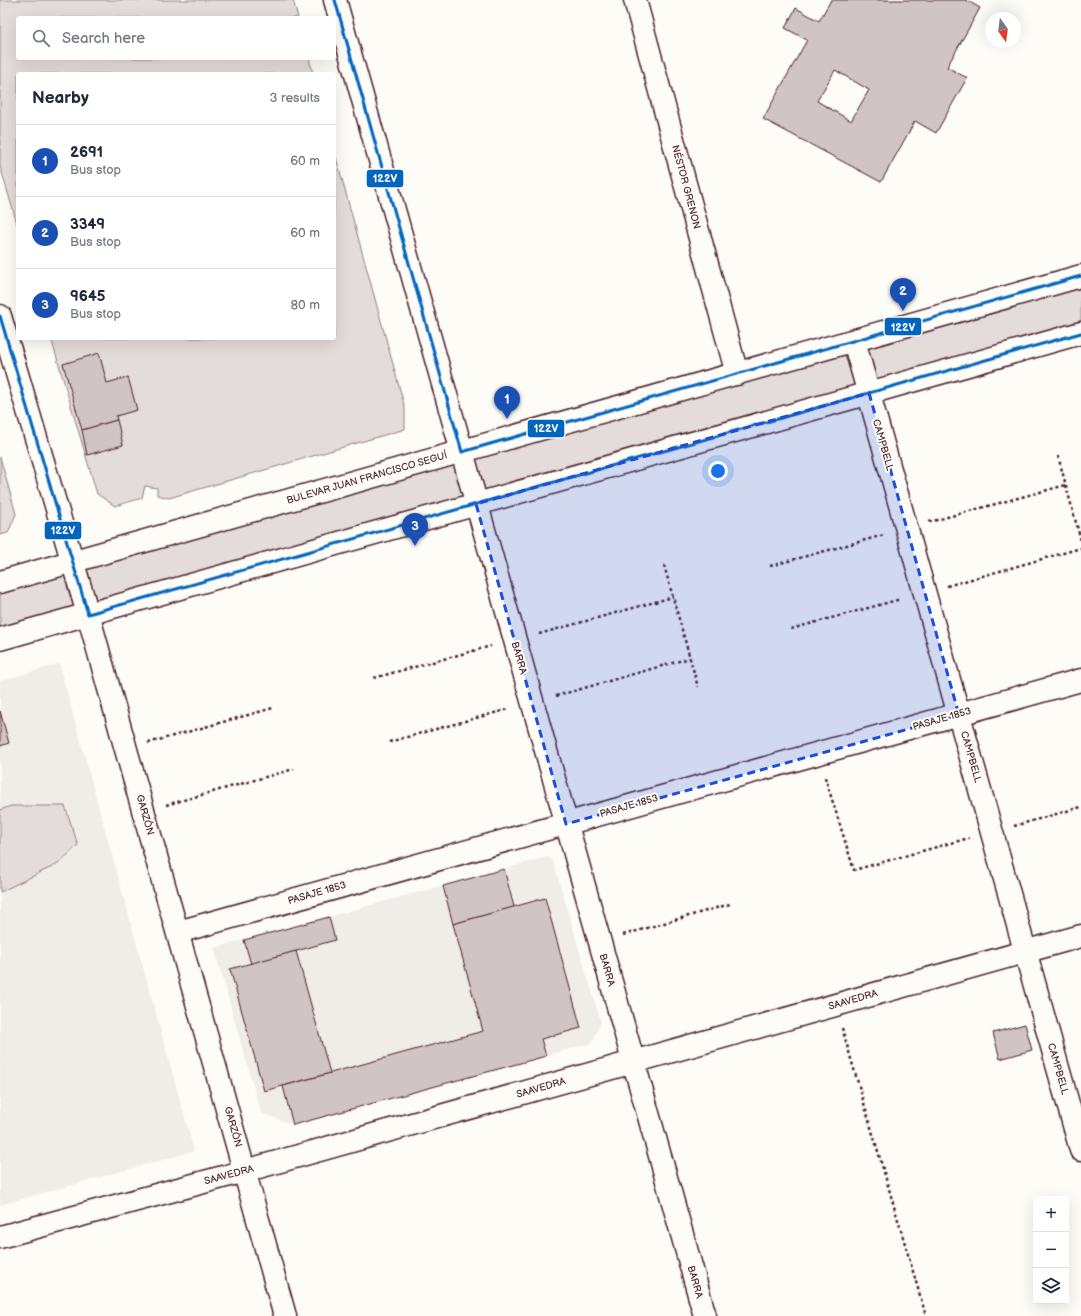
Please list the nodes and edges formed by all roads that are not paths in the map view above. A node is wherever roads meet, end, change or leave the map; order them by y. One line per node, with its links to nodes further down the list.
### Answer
1 (335, 0): 9 (street, BARRA)
2 (634, 0): 7 (street, NÉSTOR GRENON)
3 (1081, 276): 6 (street, BULEVAR JUAN FRANCISCO SEGUÍ)
4 (0, 316): 11 (street, GARZÓN)
5 (1081, 332): 8 (street)
6 (854, 341): 7 (street, BULEVAR JUAN FRANCISCO SEGUÍ); 8 (street, CAMPBELL)
7 (737, 374): 9 (street, BULEVAR JUAN FRANCISCO SEGUÍ)
8 (869, 393): 10 (street); 16 (street, CAMPBELL)
9 (462, 452): 10 (street, BARRA); 11 (street, BULEVAR JUAN FRANCISCO SEGUÍ)
10 (476, 504): 13 (street); 17 (street, BARRA)
11 (73, 562): 12 (street, BULEVAR JUAN FRANCISCO SEGUÍ); 13 (street, GARZÓN)
12 (0, 582)
13 (88, 614): 14 (street); 18 (street, GARZÓN)
14 (0, 639)
15 (1081, 680): 16 (street, PASAJE 1853)
16 (959, 714): 17 (street, PASAJE 1853); 20 (street, CAMPBELL)
17 (566, 824): 18 (street, PASAJE 1853); 21 (street, BARRA)
18 (178, 932): 23 (street, GARZÓN)
19 (1081, 936): 20 (street, SAAVEDRA)
20 (1026, 952): 21 (street, SAAVEDRA); 22 (street, CAMPBELL)
21 (633, 1062): 23 (street, SAAVEDRA); 26 (street, BARRA)
22 (1081, 1150)
23 (245, 1171): 24 (street, SAAVEDRA); 25 (street, GARZÓN)
24 (0, 1237)
25 (285, 1316)
26 (704, 1316)

